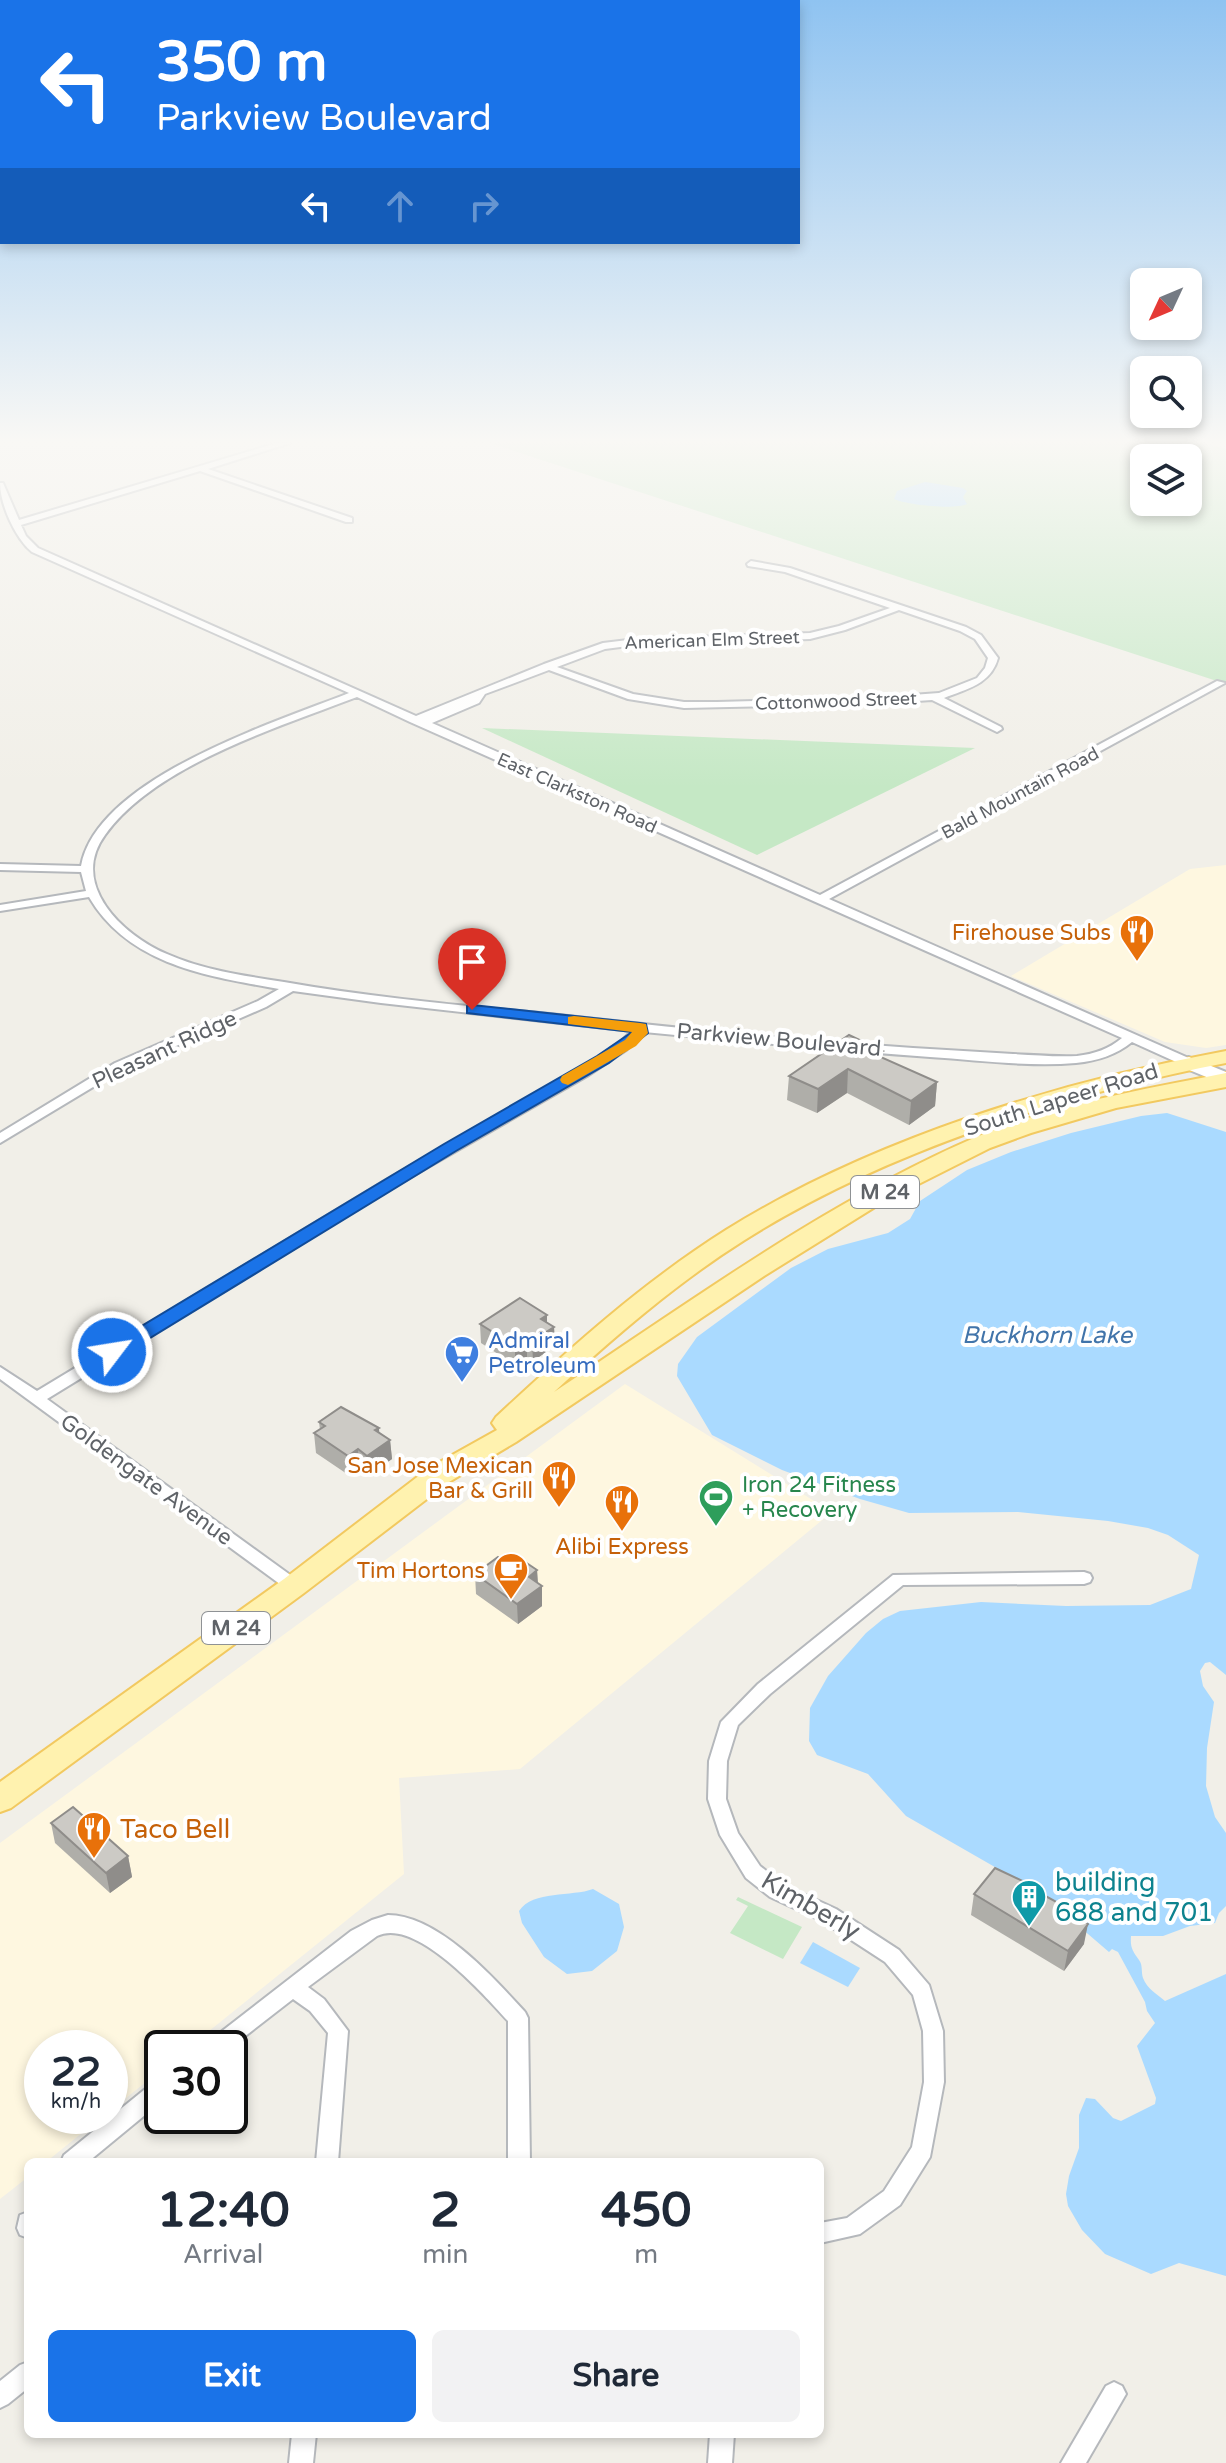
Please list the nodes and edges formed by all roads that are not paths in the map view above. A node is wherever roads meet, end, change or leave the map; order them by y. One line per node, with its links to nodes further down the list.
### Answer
1 (53, 558): 6 (street, East Clarkston Road)
2 (751, 564): 3 (street, Cottonwood Street)
3 (900, 607): 4 (street, American Elm Street); 7 (street, Cottonwood Street)
4 (547, 666): 7 (street, Cottonwood Street); 8 (street, American Elm Street)
5 (1220, 683): 13 (street, Bald Mountain Road)
6 (356, 694): 8 (street, East Clarkston Road); 11 (street)
7 (934, 697): 9 (street)
8 (418, 722): 13 (street, East Clarkston Road)
9 (997, 729)
10 (0, 867): 11 (street)
11 (86, 869): 12 (street, Parkview Boulevard)
12 (93, 893): 14 (street); 15 (street, Parkview Boulevard)
13 (819, 900): 17 (street, East Clarkston Road)
14 (0, 908)
15 (289, 988): 16 (street, Parkview Boulevard); 21 (street, Pleasant Ridge)
16 (640, 1028): 17 (street, Parkview Boulevard); 27 (street)
17 (1130, 1038): 19 (street, East Clarkston Road)
18 (1226, 1057): 19 (main road, South Lapeer Road / M 24)
19 (1189, 1063): 20 (main road); 22 (main road, South Lapeer Road / M 24)
20 (1226, 1080): 23 (main road, South Lapeer Road / M 24)
21 (0, 1139)
22 (805, 1196): 23 (main road); 24 (main road, South Lapeer Road / M 24)
23 (844, 1216): 25 (main road, South Lapeer Road / M 24)
24 (735, 1235): 25 (main road); 28 (main road, South Lapeer Road / M 24)
25 (755, 1271): 28 (main road, South Lapeer Road / M 24)
26 (0, 1372): 27 (street, Goldengate Avenue)
27 (36, 1399): 30 (street, Goldengate Avenue)
28 (471, 1455): 30 (main road, South Lapeer Road / M 24)
29 (1084, 1578): 38 (street, Kimberly)
30 (294, 1586): 31 (main road, South Lapeer Road / M 24)
31 (0, 1799)
32 (293, 1987): 33 (street); 36 (street); 37 (street)
33 (238, 2030)
34 (144, 2103): 35 (street)
35 (77, 2158)
36 (327, 2158)
37 (519, 2158)
38 (824, 2232)
39 (24, 2376): 41 (street)
40 (1114, 2394): 46 (street)
41 (0, 2396)
42 (304, 2438): 44 (street)
43 (722, 2438): 45 (street)
44 (301, 2463)
45 (720, 2463)
46 (1073, 2463)

